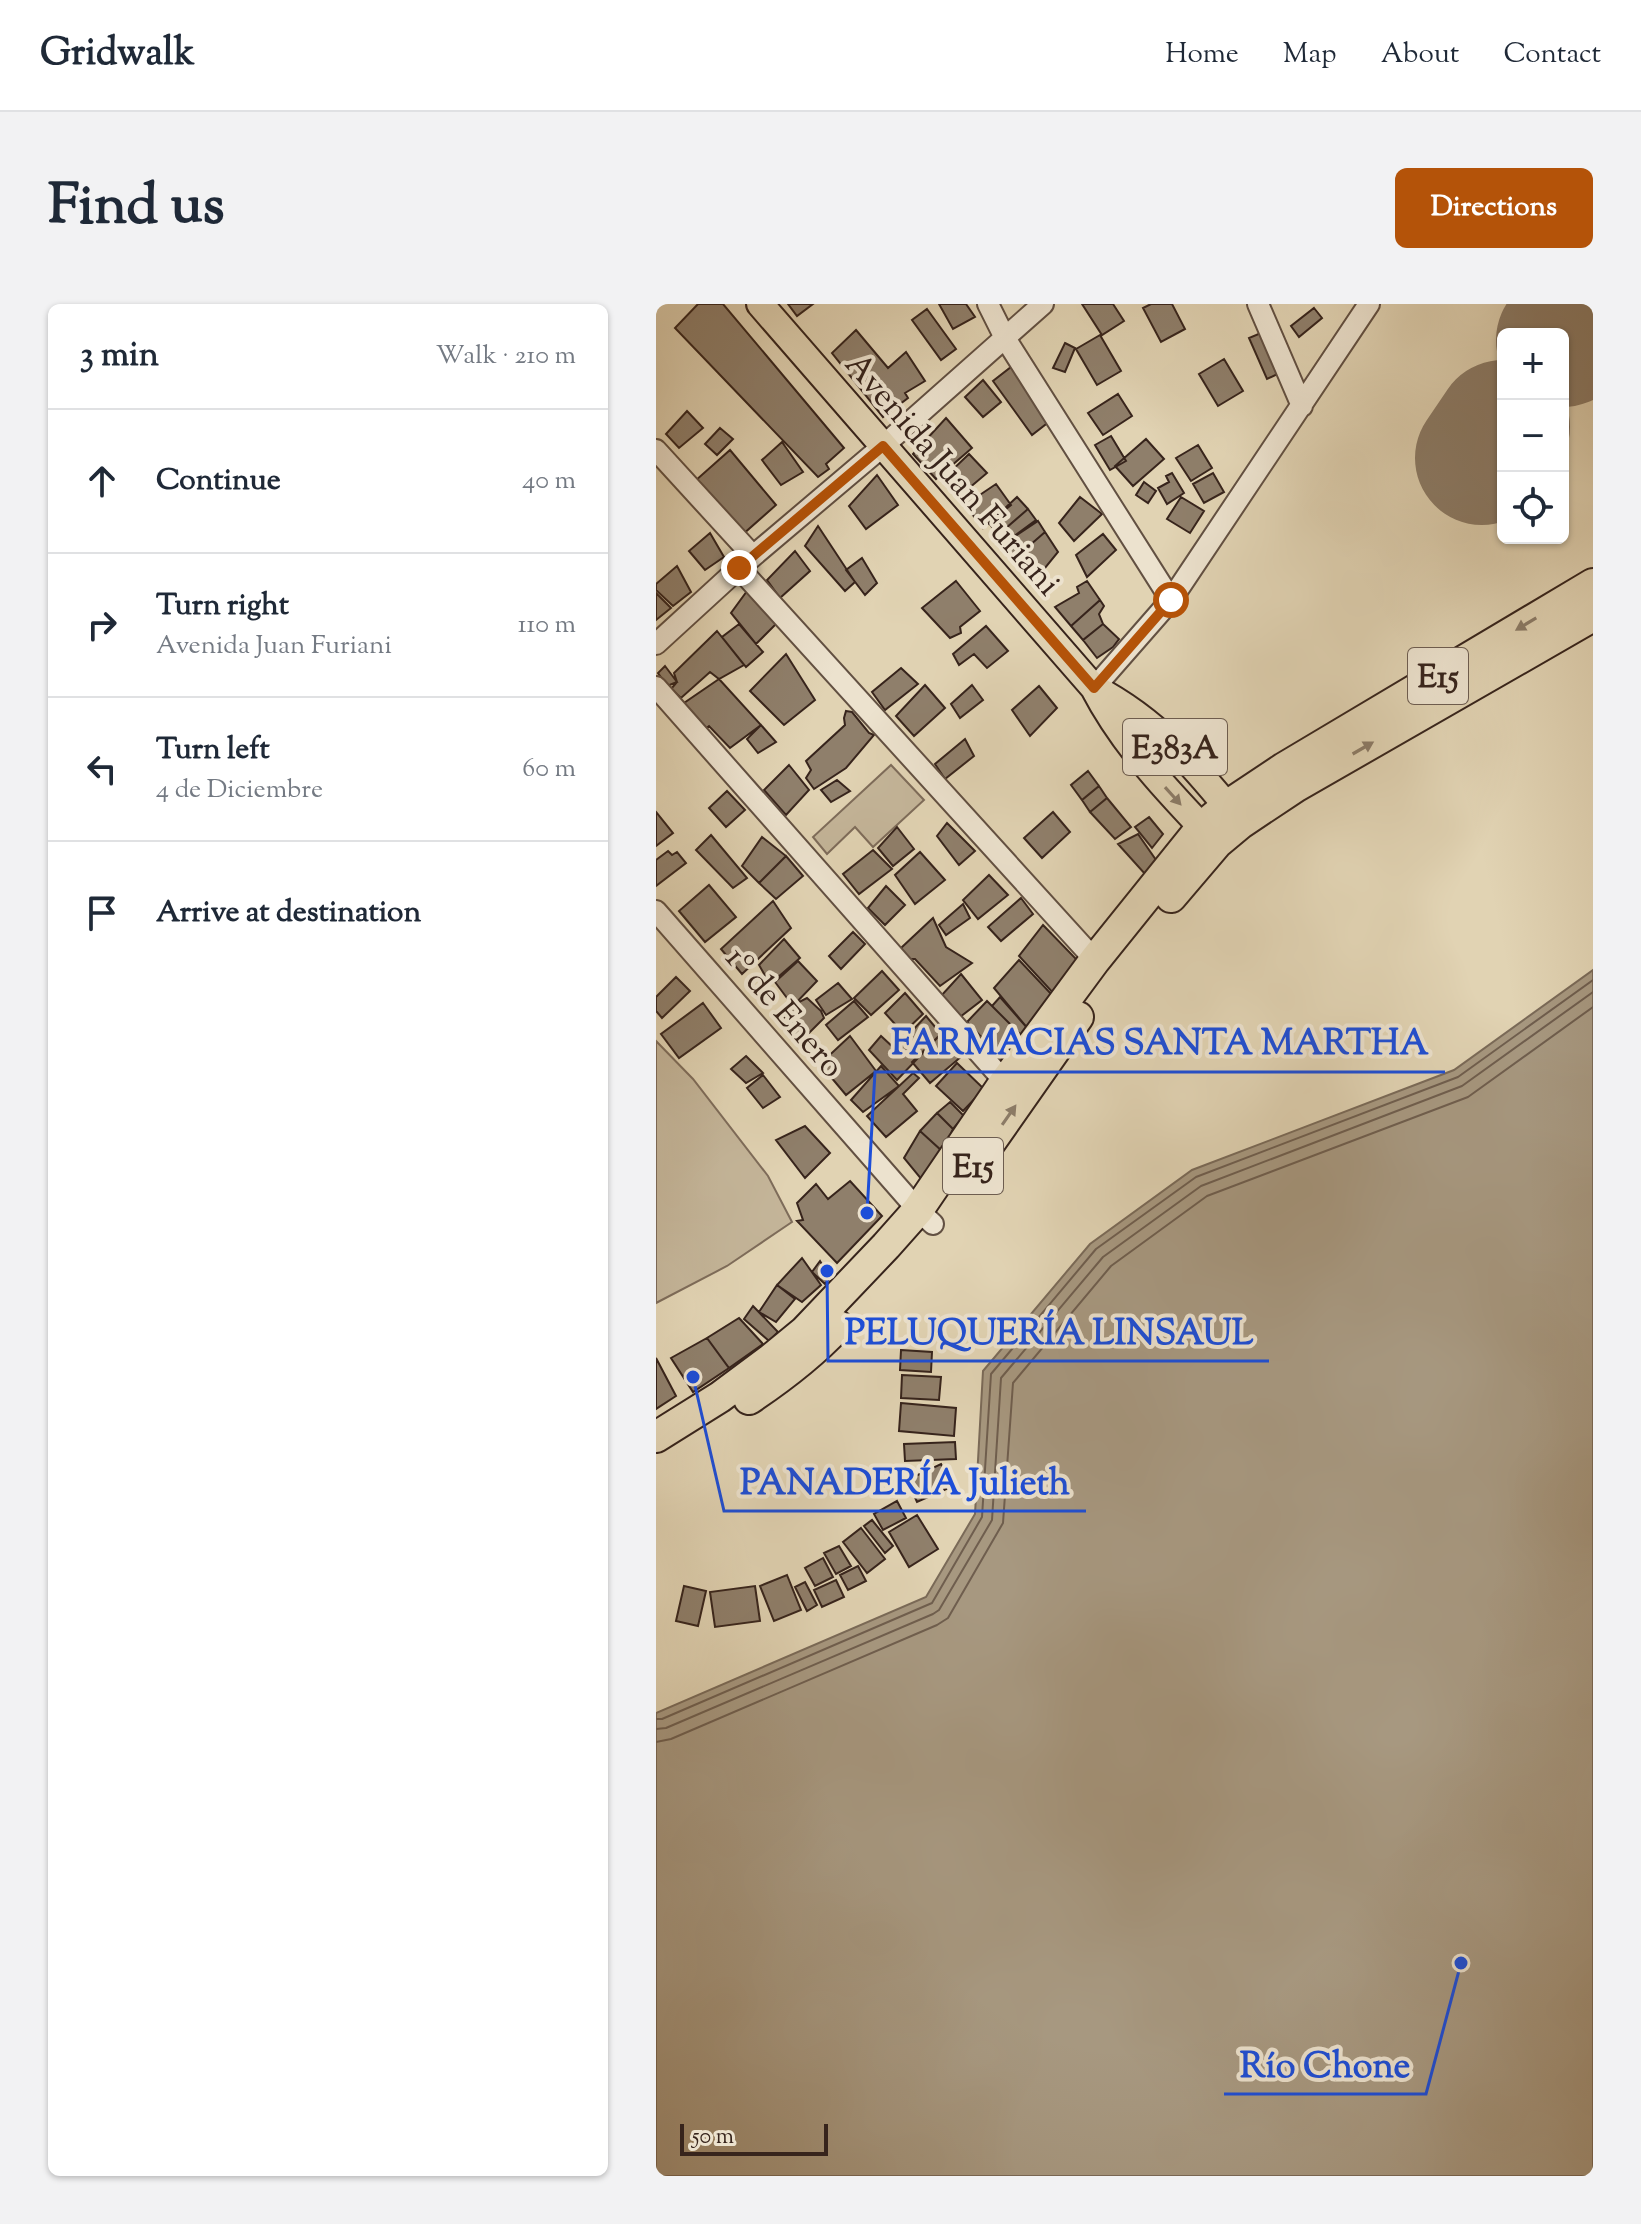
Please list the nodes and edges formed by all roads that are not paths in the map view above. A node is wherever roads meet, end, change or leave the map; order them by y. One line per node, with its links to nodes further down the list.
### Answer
1 (760, 304): 8 (main road, Avenida Juan Furiani / E383A)
2 (988, 304): 6 (street)
3 (1043, 304): 6 (street)
4 (1258, 304): 7 (street)
5 (1369, 304): 7 (street)
6 (1005, 338): 8 (street); 12 (street)
7 (1302, 406): 12 (street)
8 (883, 446): 10 (street); 16 (main road, Avenida Juan Furiani / E383A)
9 (656, 450): 10 (street)
10 (746, 562): 14 (street); 20 (street)
11 (1593, 584): 17 (highway, E15, one-way to 17)
12 (1171, 600): 16 (street)
13 (1593, 616): 17 (highway, E15, one-way to 13)
14 (656, 644)
15 (656, 687): 21 (street)
16 (1094, 688): 17 (main road, Avenida Juan Furiani / E383A); 18 (main road, Avenida Juan Furiani / E383A, one-way to 18)
17 (1234, 814): 18 (highway, E15)
18 (1210, 835): 20 (highway, E15); 22 (highway, E15, one-way to 18)
19 (656, 911): 22 (street, 1º de Enero)
20 (1095, 960): 21 (highway, E15)
21 (1005, 1082): 22 (highway, E15)
22 (925, 1217): 23 (highway, E15); 24 (highway, E15)
23 (656, 1437)
24 (656, 1458)

